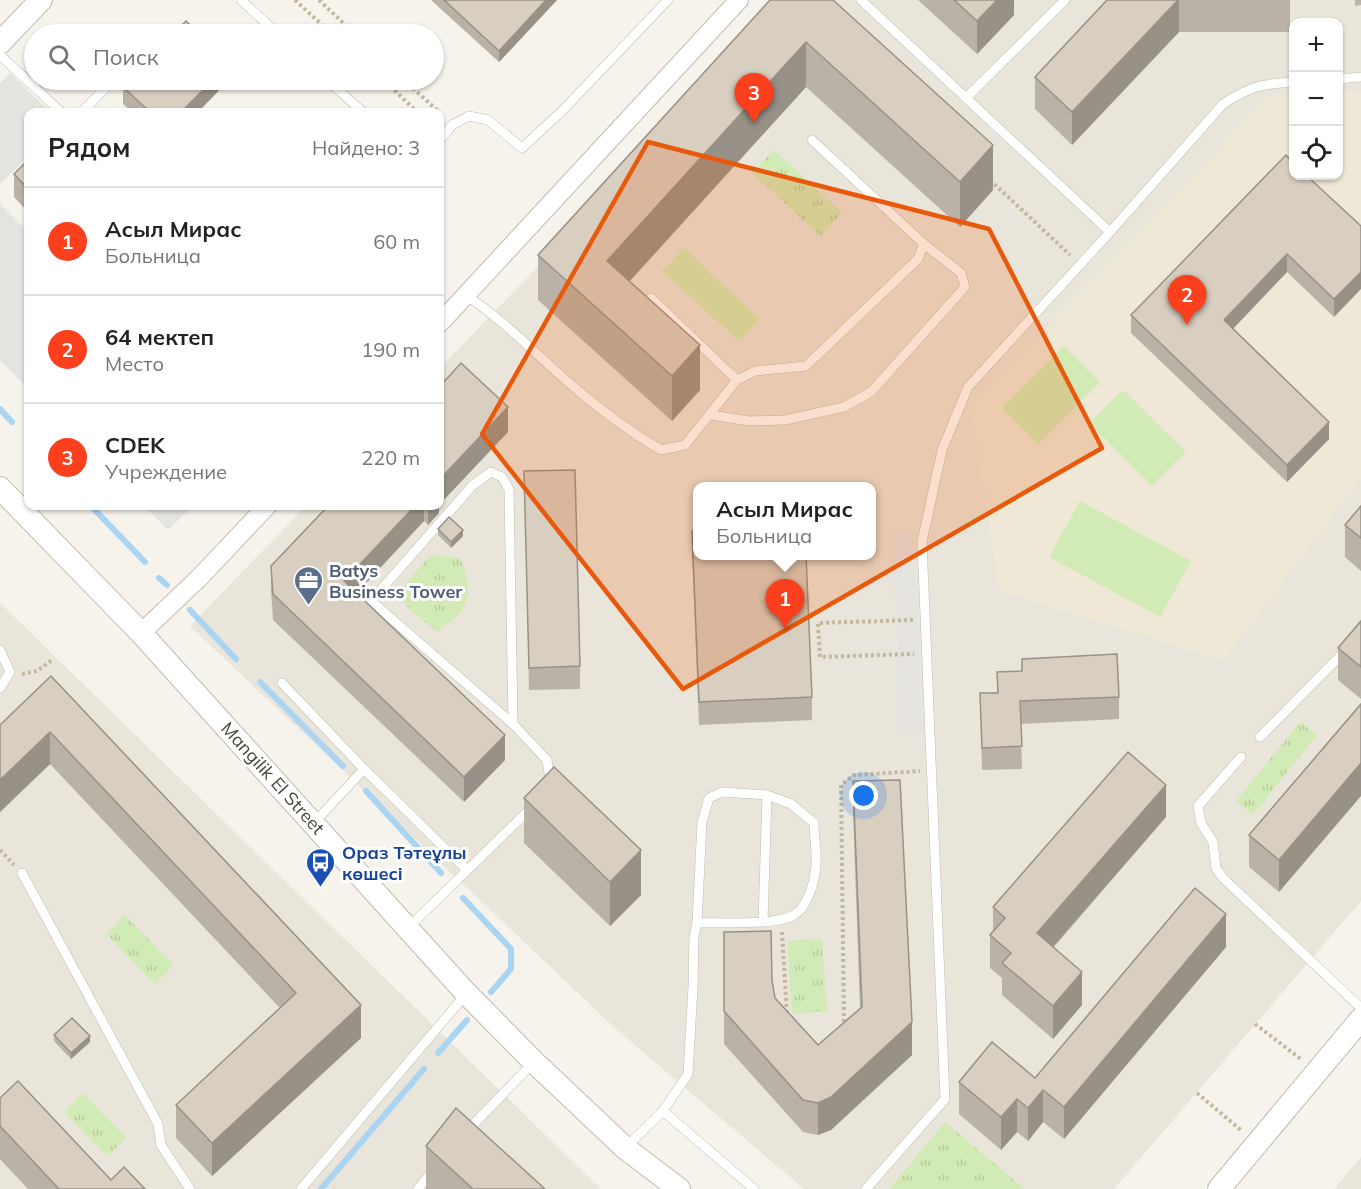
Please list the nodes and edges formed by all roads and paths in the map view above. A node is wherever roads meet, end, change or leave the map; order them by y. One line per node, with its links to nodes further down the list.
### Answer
1 (41, 0): 12 (street)
2 (241, 0): 9 (lane)
3 (295, 0): 10 (path)
4 (319, 0): 11 (path)
5 (668, 0): 29 (lane)
6 (739, 0): 35 (street)
7 (861, 0): 23 (lane)
8 (1065, 0): 23 (lane)
9 (267, 24)
10 (321, 24)
11 (344, 24)
12 (0, 43)
13 (0, 55): 14 (lane)
14 (24, 77)
15 (1361, 77): 16 (lane)
16 (1343, 79)
17 (1289, 82): 32 (lane)
18 (37, 90): 24 (lane)
19 (103, 90): 25 (lane)
20 (338, 90): 26 (lane)
21 (396, 90): 27 (path)
22 (415, 90): 28 (path)
23 (967, 97): 32 (lane)
24 (57, 108)
25 (86, 108)
26 (358, 108)
27 (413, 108)
28 (435, 108)
29 (444, 135)
30 (812, 140): 33 (lane)
31 (984, 174): 34 (path)
32 (1110, 232): 34 (lane)
33 (924, 244): 38 (lane); 39 (lane)
34 (1080, 265): 42 (lane)
35 (465, 295): 37 (street); 39 (lane)
36 (651, 298): 38 (lane)
37 (444, 319)
38 (737, 380): 39 (lane)
39 (711, 415)
40 (0, 488): 43 (street, Mangilik El Street)
41 (263, 510): 43 (street)
42 (926, 620): 46 (lane); 46 (path)
43 (141, 633): 59 (street, Mangilik El Street)
44 (1361, 640): 52 (lane)
45 (0, 650): 48 (lane)
46 (928, 654): 55 (lane)
47 (52, 660): 48 (path)
48 (10, 672): 50 (lane)
49 (282, 683): 54 (lane)
50 (0, 688)
51 (513, 724): 51 (lane); 56 (lane)
52 (1260, 737)
53 (1241, 757): 67 (lane)
54 (364, 769): 59 (lane); 60 (lane)
55 (931, 771): 71 (path); 85 (lane)
56 (545, 794)
57 (767, 795): 62 (lane); 63 (lane); 64 (lane)
58 (537, 802): 60 (lane)
59 (314, 823): 65 (street, Mangilik El Street)
60 (467, 870): 65 (lane)
61 (22, 873): 80 (lane)
62 (781, 920): 63 (lane); 70 (path)
63 (763, 921): 64 (lane)
64 (697, 923): 75 (lane)
65 (408, 928): 66 (street, Mangilik El Street)
66 (466, 993): 72 (street, Mangilik El Street); 81 (lane)
67 (1361, 1008)
68 (1361, 1019): 73 (street)
69 (1256, 1024): 73 (path)
70 (788, 1025)
71 (838, 1030)
72 (534, 1062): 76 (lane); 78 (street, Mangilik El Street)
73 (1317, 1072): 77 (street)
74 (1197, 1093): 77 (path)
75 (663, 1111): 78 (lane); 84 (lane)
76 (457, 1141)
77 (1257, 1144): 86 (street)
78 (625, 1148): 83 (street, Mangilik El Street)
79 (438, 1165): 82 (lane)
80 (190, 1189)
81 (300, 1189)
82 (418, 1189)
83 (679, 1189)
84 (754, 1189)
85 (866, 1189)
86 (1219, 1189)

